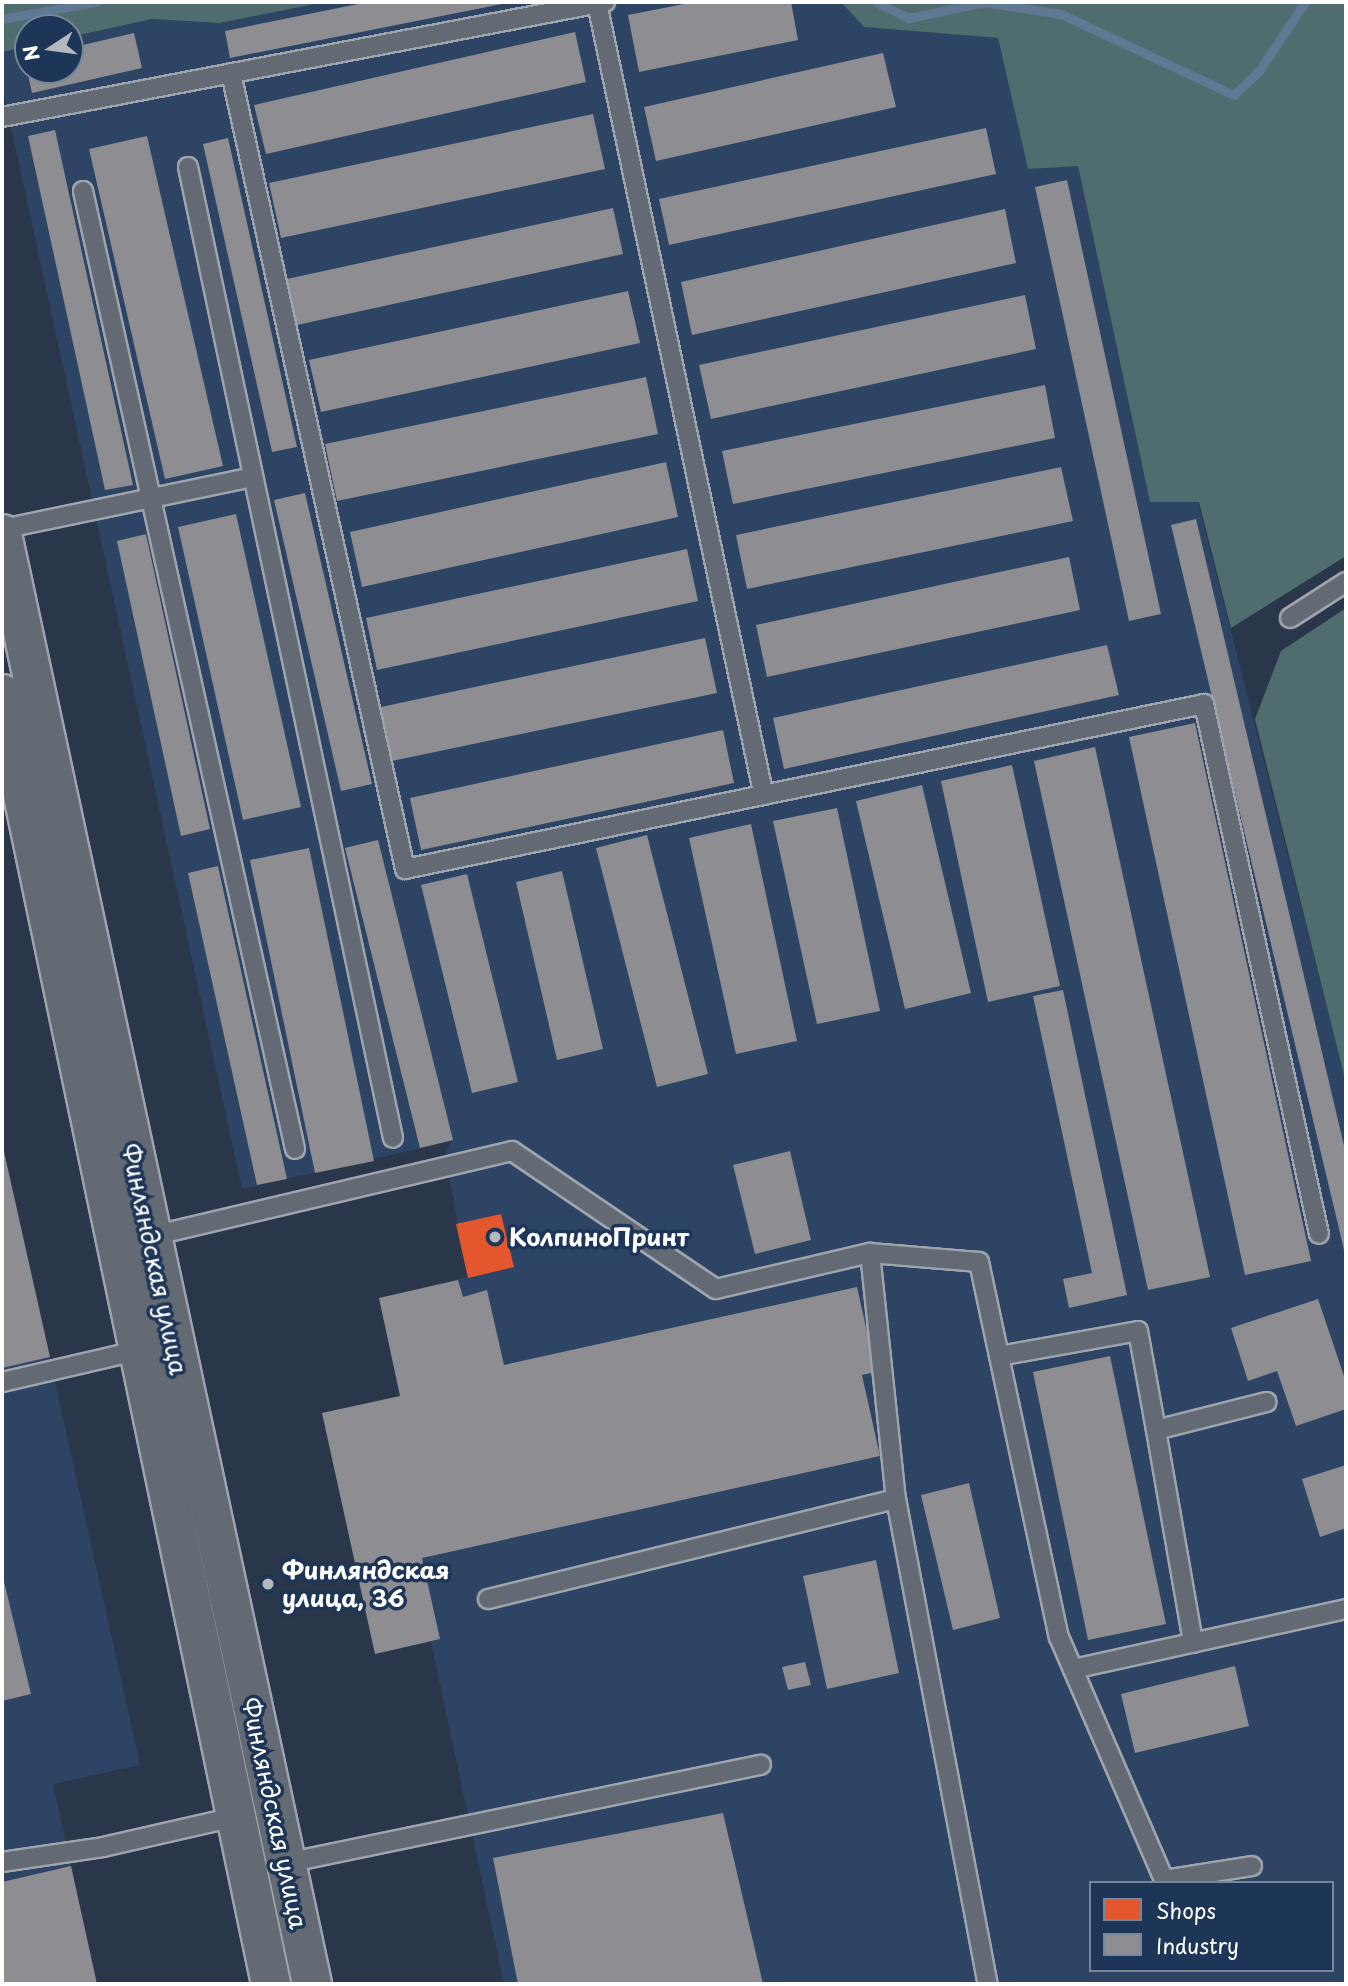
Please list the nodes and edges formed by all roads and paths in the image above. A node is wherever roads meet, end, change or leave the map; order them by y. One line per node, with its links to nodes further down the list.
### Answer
1 (601, 2): 2 (lane); 12 (lane)
2 (231, 73): 3 (lane); 12 (lane)
3 (2, 117)
4 (188, 167): 6 (lane)
5 (83, 191): 7 (lane)
6 (253, 477): 7 (lane); 13 (lane)
7 (152, 497): 8 (lane); 14 (lane)
8 (2, 531): 16 (street, Финляндская улица)
9 (1346, 582): 10 (lane)
10 (1290, 618)
11 (2, 694): 16 (street, Финляндская улица)
12 (763, 792): 15 (lane)
13 (393, 1138)
14 (295, 1149)
15 (1319, 1234)
16 (134, 1240): 17 (lane); 18 (street, Финляндская улица)
17 (870, 1253): 19 (lane); 23 (lane)
18 (156, 1347): 20 (lane); 29 (street, Финляндская улица); 31 (street, Финляндская улица)
19 (999, 1356): 22 (lane); 27 (lane)
20 (2, 1382)
21 (1267, 1402): 22 (lane)
22 (1156, 1430): 26 (lane)
23 (896, 1499): 24 (lane); 35 (lane)
24 (488, 1599)
25 (1346, 1608): 26 (lane)
26 (1193, 1643): 27 (lane)
27 (1073, 1669): 32 (lane)
28 (761, 1765): 31 (lane)
29 (234, 1817): 30 (lane); 33 (street, Финляндская улица)
30 (2, 1862)
31 (286, 1863): 34 (street, Финляндская улица)
32 (1252, 1866)
33 (271, 1984)
34 (312, 1984)
35 (988, 1984)

